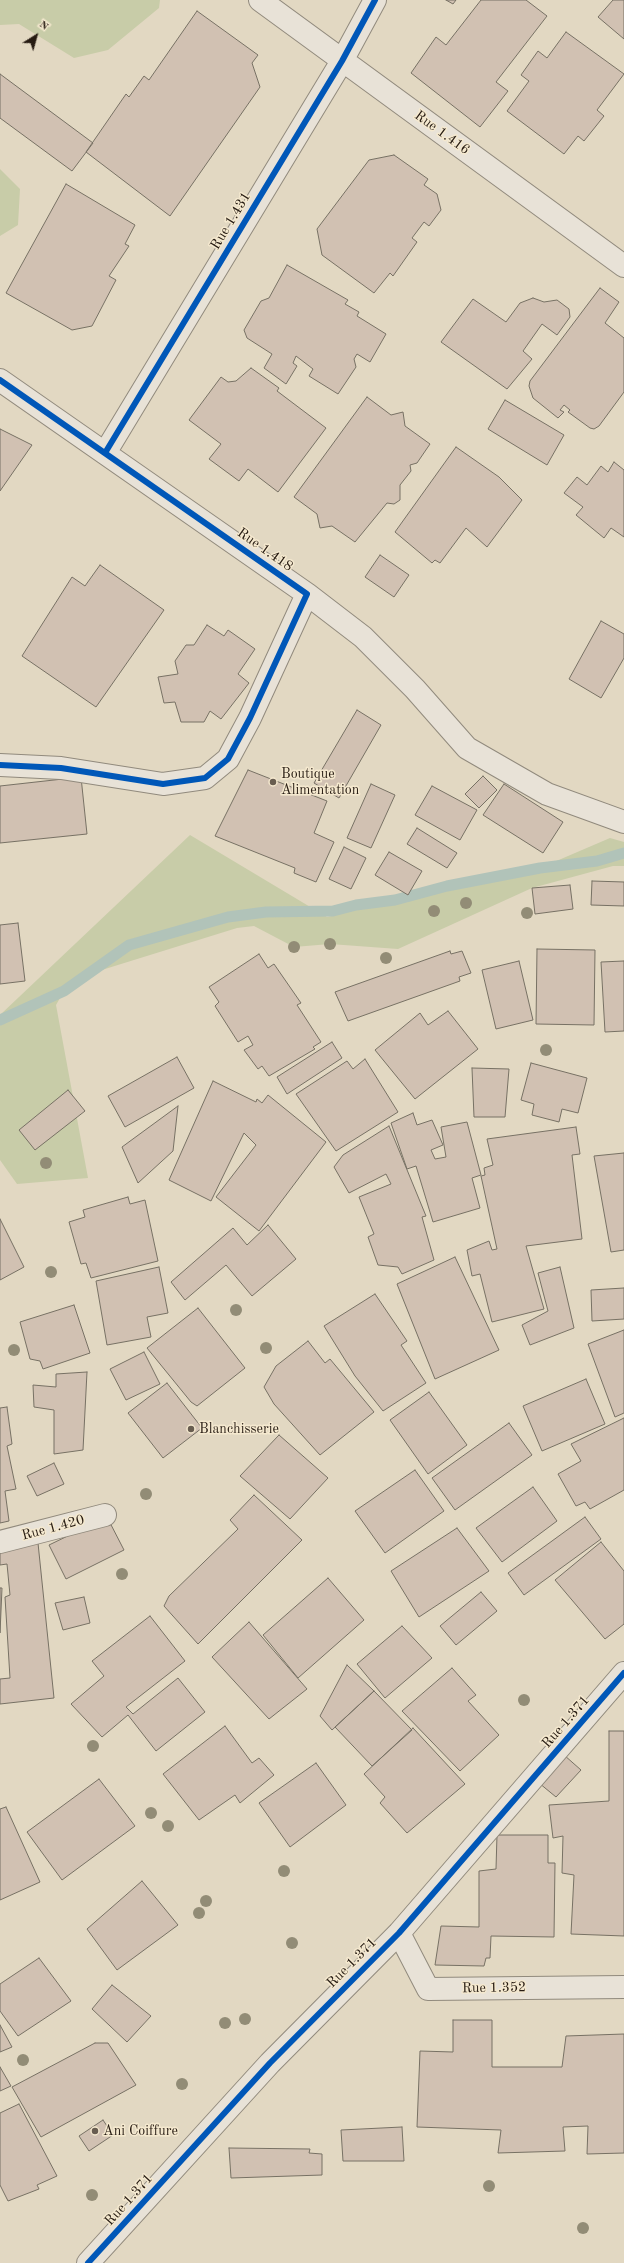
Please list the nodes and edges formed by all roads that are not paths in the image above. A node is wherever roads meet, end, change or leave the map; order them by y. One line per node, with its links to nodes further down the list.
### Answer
1 (260, 0): 3 (street, Rue 1.416)
2 (375, 0): 3 (street, Rue 1.431)
3 (342, 61): 4 (street, Rue 1.416); 6 (street, Rue 1.431)
4 (624, 266)
5 (0, 380): 6 (street, Rue 1.418)
6 (105, 453): 7 (street, Rue 1.418)
7 (307, 594): 8 (street); 9 (street, Rue 1.418)
8 (0, 765)
9 (624, 822)
10 (105, 1515): 11 (street, Rue 1.420)
11 (0, 1542)
12 (624, 1673): 13 (street, Rue 1.371)
13 (399, 1932): 14 (street, Rue 1.352); 15 (street, Rue 1.371)
14 (624, 1987)
15 (88, 2263)

